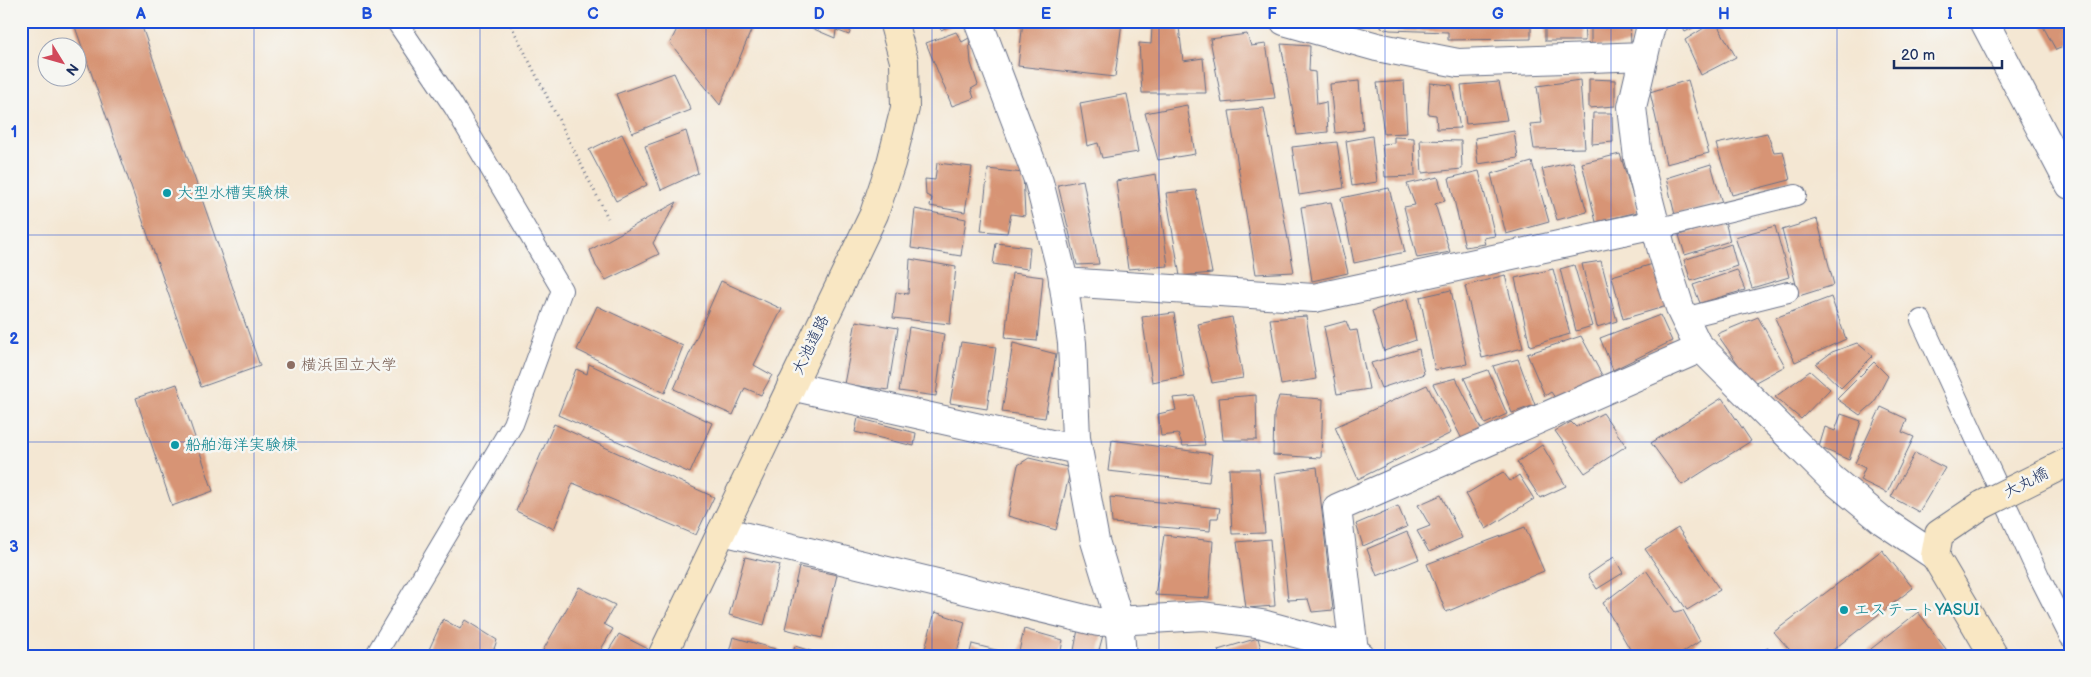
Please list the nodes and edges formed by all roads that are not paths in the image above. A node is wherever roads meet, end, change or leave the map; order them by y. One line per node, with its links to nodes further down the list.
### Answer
1 (396, 21): 25 (lane)
2 (893, 21): 16 (street, 大池道路)
3 (978, 21): 11 (street)
4 (1284, 21): 7 (street)
5 (1652, 21): 7 (street)
6 (1984, 21): 8 (street)
7 (1644, 56): 10 (street)
8 (2070, 184)
9 (1796, 195): 10 (lane)
10 (1655, 226): 11 (street); 13 (street)
11 (1063, 282): 17 (street)
12 (1788, 292): 13 (lane)
13 (1684, 318): 15 (street)
14 (1921, 320): 23 (lane)
15 (1701, 348): 20 (street); 24 (street)
16 (791, 386): 17 (street); 19 (street, 大池道路)
17 (1078, 450): 21 (street)
18 (2070, 461): 20 (street, 大丸橋, bridge)
19 (722, 531): 21 (street); 26 (street, 大池道路)
20 (1935, 556): 29 (street)
21 (1119, 620): 22 (street); 27 (street)
22 (1284, 630): 24 (street); 28 (street)
23 (2070, 637)
24 (1358, 653)
25 (375, 656)
26 (662, 656)
27 (1122, 656)
28 (1294, 656)
29 (1994, 656)

